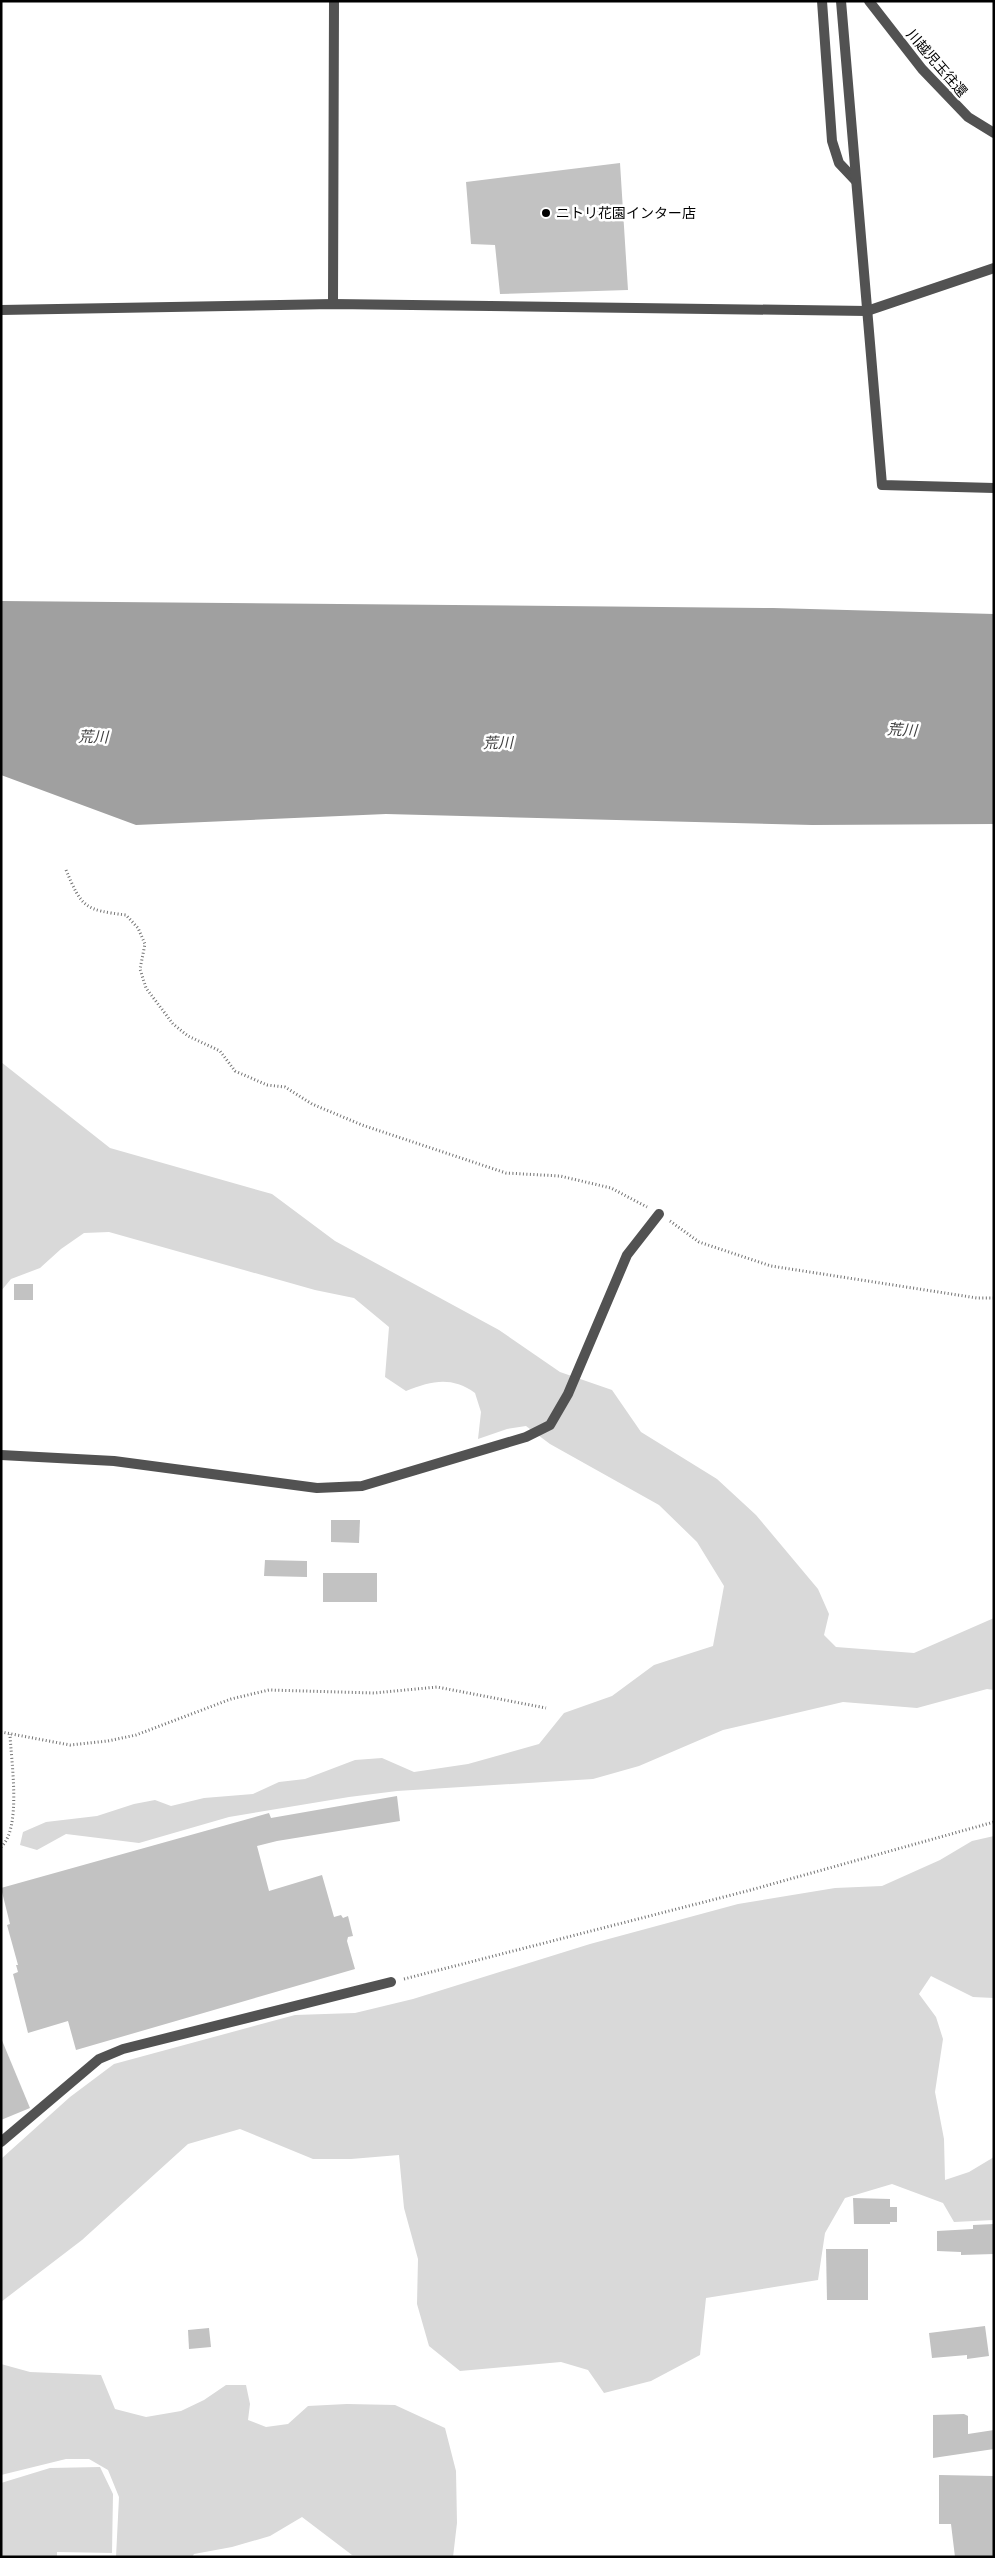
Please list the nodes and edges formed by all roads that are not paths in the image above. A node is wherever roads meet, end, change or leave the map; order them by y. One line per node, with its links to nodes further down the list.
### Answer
1 (334, 1): 8 (street)
2 (822, 1): 6 (street)
3 (841, 1): 6 (street)
4 (869, 1): 5 (street, 川越児玉往還)
5 (994, 133)
6 (856, 181): 10 (street)
7 (994, 268): 10 (street)
8 (333, 304): 9 (street); 10 (street)
9 (1, 310)
10 (867, 312): 11 (street)
11 (994, 488)
12 (659, 1214): 13 (street)
13 (1, 1455)
14 (391, 1982): 15 (street)
15 (1, 2142)

